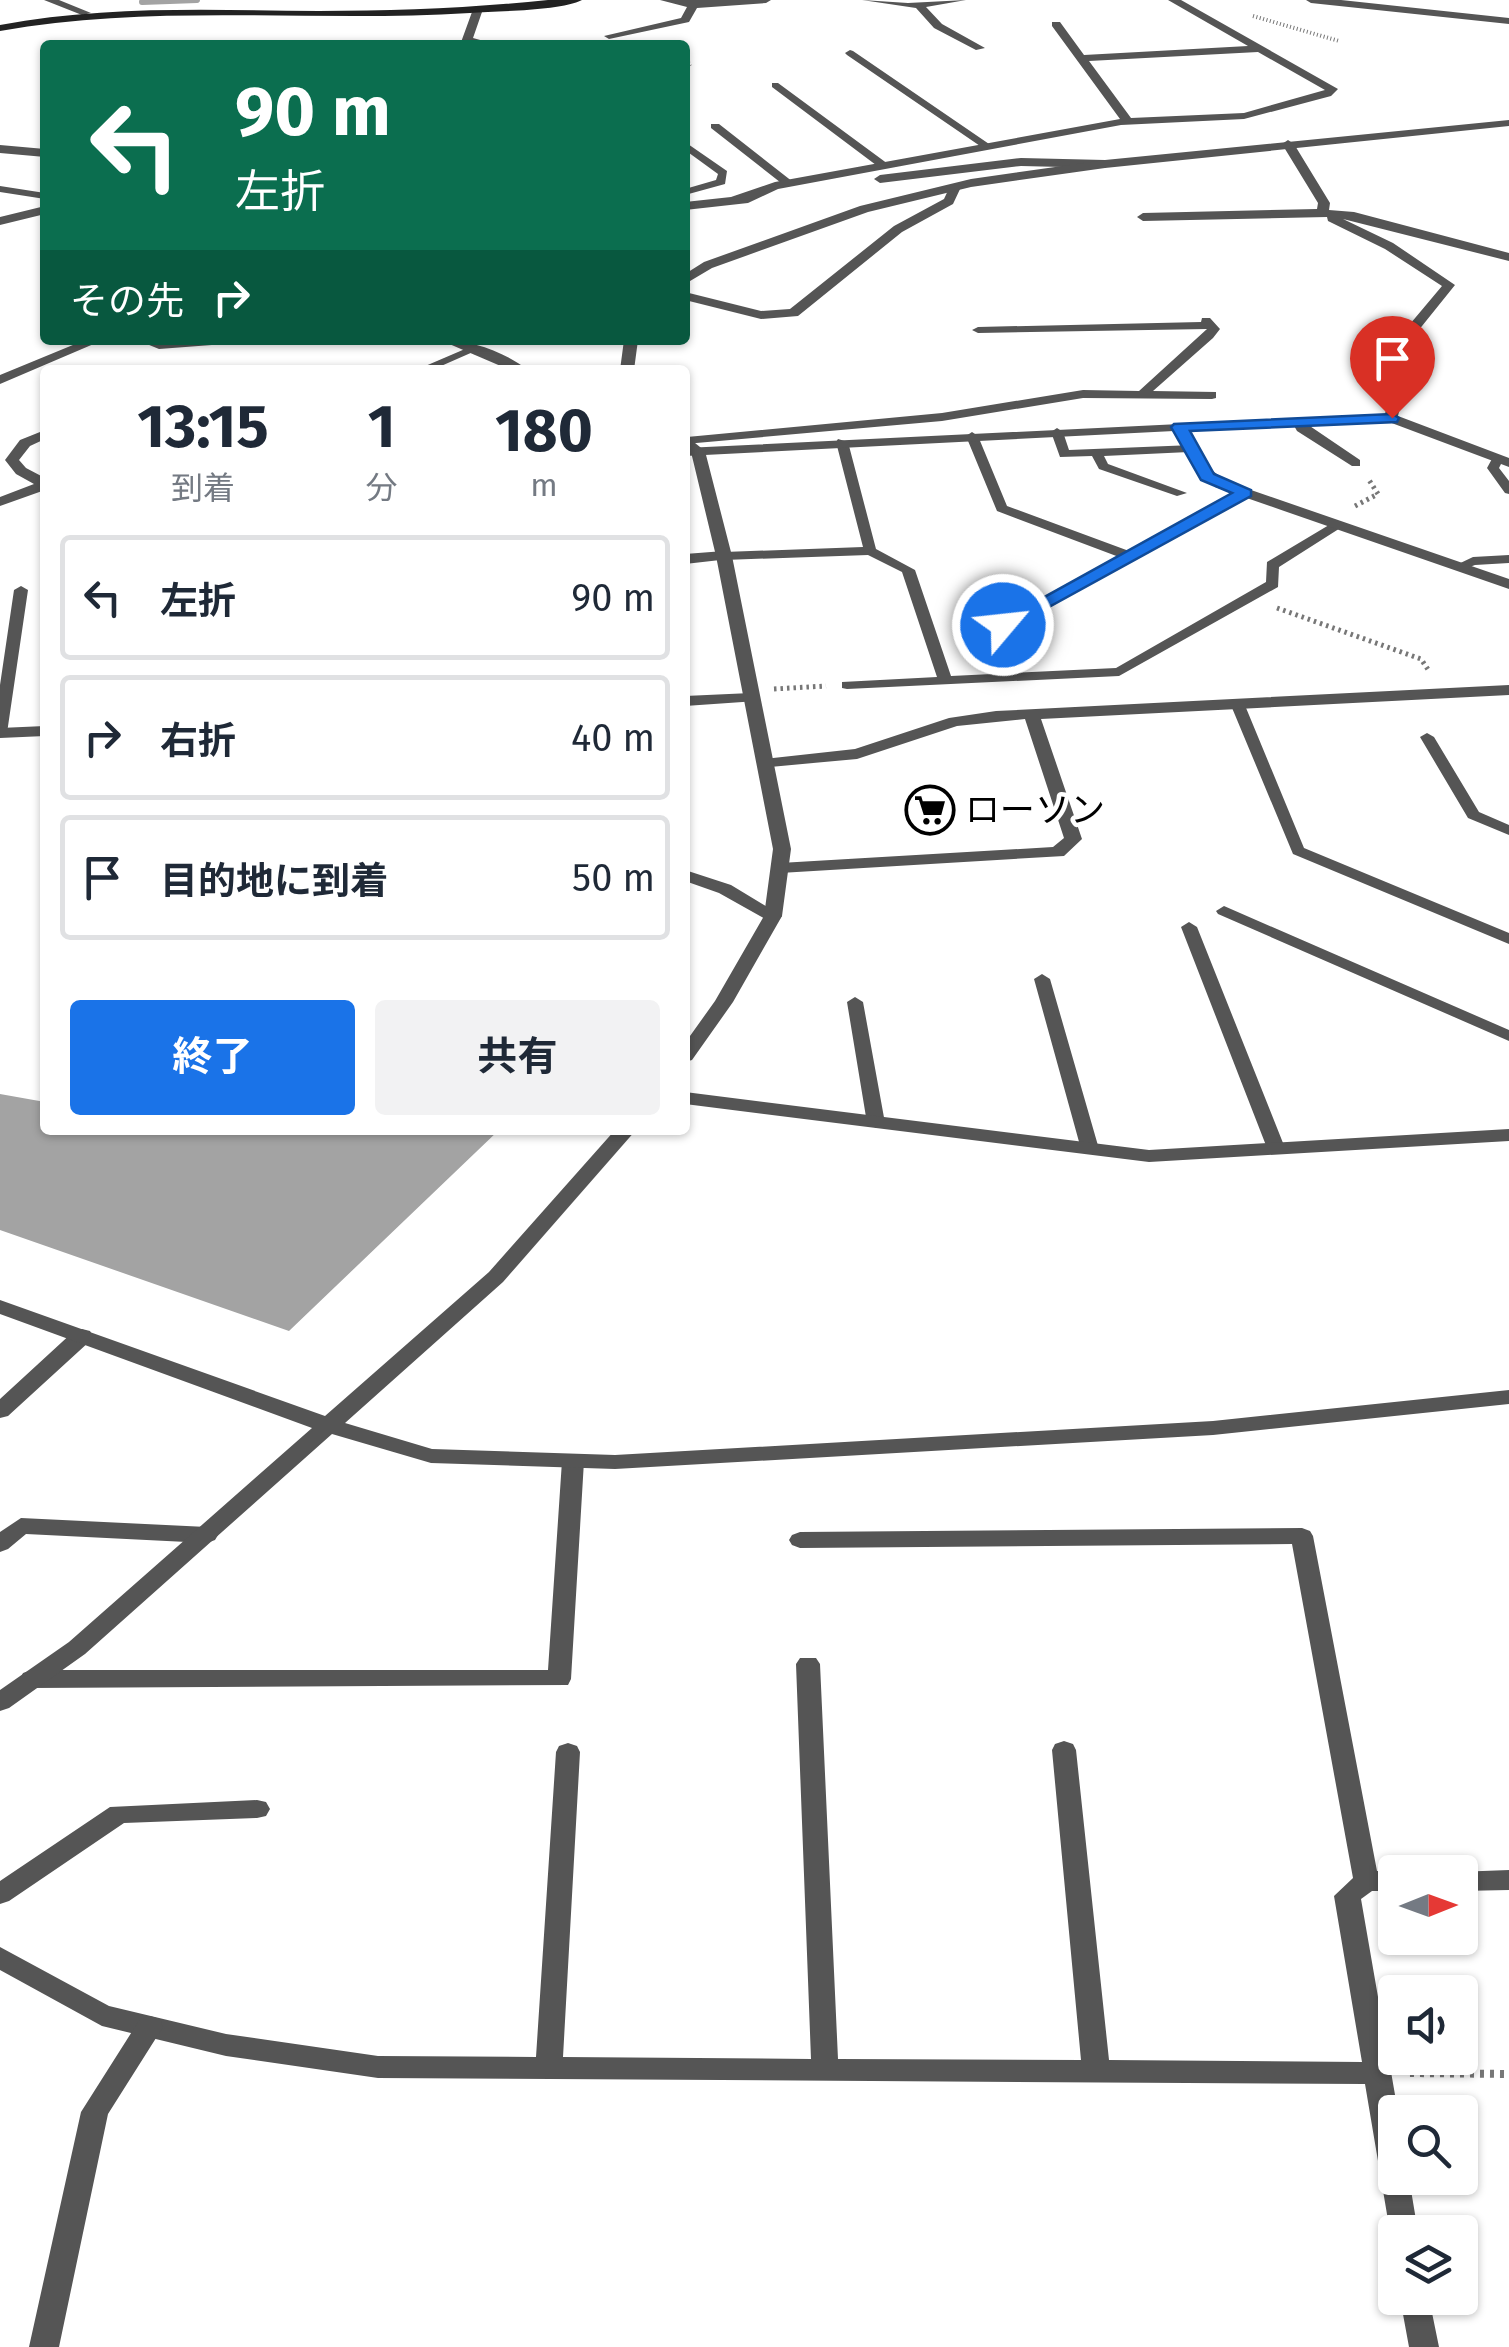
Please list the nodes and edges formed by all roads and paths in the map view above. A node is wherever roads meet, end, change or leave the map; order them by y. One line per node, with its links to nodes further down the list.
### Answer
1 (49, 0): 14 (street)
2 (577, 0): 13 (main road)
3 (665, 0): 10 (street)
4 (766, 0): 10 (street)
5 (866, 0): 11 (street)
6 (961, 0): 11 (street)
7 (1202, 0): 9 (street)
8 (1311, 0): 15 (street)
9 (1177, 2): 22 (street)
10 (692, 5): 18 (street)
11 (920, 6): 21 (street)
12 (1238, 10): 20 (path)
13 (476, 12): 14 (main road); 19 (street)
14 (86, 13): 17 (main road)
15 (1509, 21)
16 (1056, 24): 24 (street)
17 (0, 28)
18 (608, 36)
19 (467, 40)
20 (1339, 40)
21 (980, 48)
22 (1260, 48): 24 (street); 26 (street)
23 (850, 53): 30 (lane)
24 (1082, 58): 26 (street)
25 (775, 84): 35 (lane)
26 (1128, 121): 30 (street)
27 (1509, 123): 29 (street)
28 (715, 126): 36 (lane)
29 (1288, 144): 34 (street); 44 (street)
30 (987, 146): 35 (street)
31 (690, 149): 39 (lane)
32 (0, 150): 33 (street)
33 (40, 153)
34 (1105, 164): 37 (street); 41 (street)
35 (884, 166): 36 (street)
36 (790, 184): 41 (street)
37 (955, 187): 48 (street); 49 (street)
38 (0, 189): 40 (lane)
39 (690, 191)
40 (40, 195)
41 (734, 200): 42 (street)
42 (690, 205)
43 (40, 211): 46 (street)
44 (1323, 213): 45 (street); 47 (street); 59 (street)
45 (1143, 217)
46 (0, 222)
47 (1509, 257)
48 (690, 277)
49 (690, 297)
50 (978, 330): 57 (lane)
51 (84, 345): 56 (street)
52 (465, 345): 53 (street)
53 (476, 348): 54 (lane); 55 (street)
54 (434, 365)
55 (511, 365)
56 (0, 380)
57 (1141, 394): 58 (lane); 66 (lane)
58 (1212, 395)
59 (1392, 418): 60 (street); 71 (street)
60 (1298, 422): 61 (street); 72 (lane)
61 (1179, 427): 62 (street); 68 (street)
62 (1057, 432): 64 (street); 70 (lane)
63 (40, 436): 73 (street)
64 (972, 436): 65 (street); 84 (lane)
65 (842, 442): 67 (street); 82 (lane)
66 (690, 446)
67 (690, 446)
68 (1189, 448): 70 (lane); 79 (street)
69 (690, 452): 83 (street)
70 (1096, 452): 78 (lane)
71 (1503, 462): 77 (lane)
72 (1356, 463): 81 (path)
73 (40, 481)
74 (40, 483): 76 (street)
75 (40, 484): 80 (street)
76 (0, 486)
77 (1509, 490)
78 (1181, 492)
79 (1246, 493): 81 (street); 84 (lane)
80 (0, 502)
81 (1333, 523): 87 (street); 90 (lane)
82 (870, 550): 83 (lane); 93 (lane)
83 (724, 556): 85 (street); 96 (street)
84 (1130, 556): 91 (lane)
85 (690, 558)
86 (1509, 559): 87 (lane)
87 (1459, 567): 88 (street)
88 (1509, 584)
89 (21, 590): 101 (lane)
90 (1248, 598): 92 (path); 93 (lane)
91 (1003, 625)
92 (1421, 659)
93 (946, 680): 94 (lane)
94 (848, 685): 96 (path)
95 (1509, 690): 98 (street)
96 (750, 694): 97 (street); 103 (street)
97 (690, 700)
98 (1237, 703): 99 (street); 110 (lane)
99 (1031, 714): 103 (street); 105 (street)
100 (40, 731): 101 (street)
101 (0, 734)
102 (1427, 736): 104 (lane)
103 (764, 764): 105 (street)
104 (1509, 830)
105 (780, 868): 108 (street)
106 (690, 876): 108 (street)
107 (1224, 910): 113 (lane)
108 (773, 916): 114 (street)
109 (1189, 927): 119 (lane)
110 (1509, 938)
111 (1042, 978): 120 (lane)
112 (855, 1002): 116 (lane)
113 (1509, 1036)
114 (690, 1049)
115 (690, 1099): 116 (street)
116 (876, 1123): 120 (street)
117 (1509, 1134): 119 (street)
118 (622, 1135): 125 (street)
119 (1276, 1148): 120 (street)
120 (1090, 1149)
121 (0, 1306): 122 (street)
122 (82, 1336): 124 (street); 125 (street)
123 (1509, 1397): 126 (street)
124 (0, 1411)
125 (330, 1426): 126 (street); 127 (street)
126 (573, 1461): 131 (street)
127 (207, 1535): 129 (street); 131 (street)
128 (800, 1540): 137 (street)
129 (0, 1544)
130 (808, 1664): 144 (street)
131 (32, 1679): 132 (street)
132 (0, 1702)
133 (1064, 1750): 145 (street)
134 (568, 1752): 143 (street)
135 (257, 1809): 140 (street)
136 (1509, 1880): 139 (street)
137 (1366, 1881): 138 (street); 146 (street)
138 (1378, 1881)
139 (1478, 1881)
140 (0, 1894)
141 (0, 1957): 142 (street)
142 (150, 2027): 143 (street); 150 (street)
143 (550, 2068): 144 (street)
144 (825, 2070): 145 (street)
145 (1096, 2071): 146 (street)
146 (1376, 2072): 147 (path); 148 (street)
147 (1509, 2074)
148 (1401, 2215)
149 (1419, 2315): 151 (street)
150 (44, 2347)
151 (1424, 2347)

